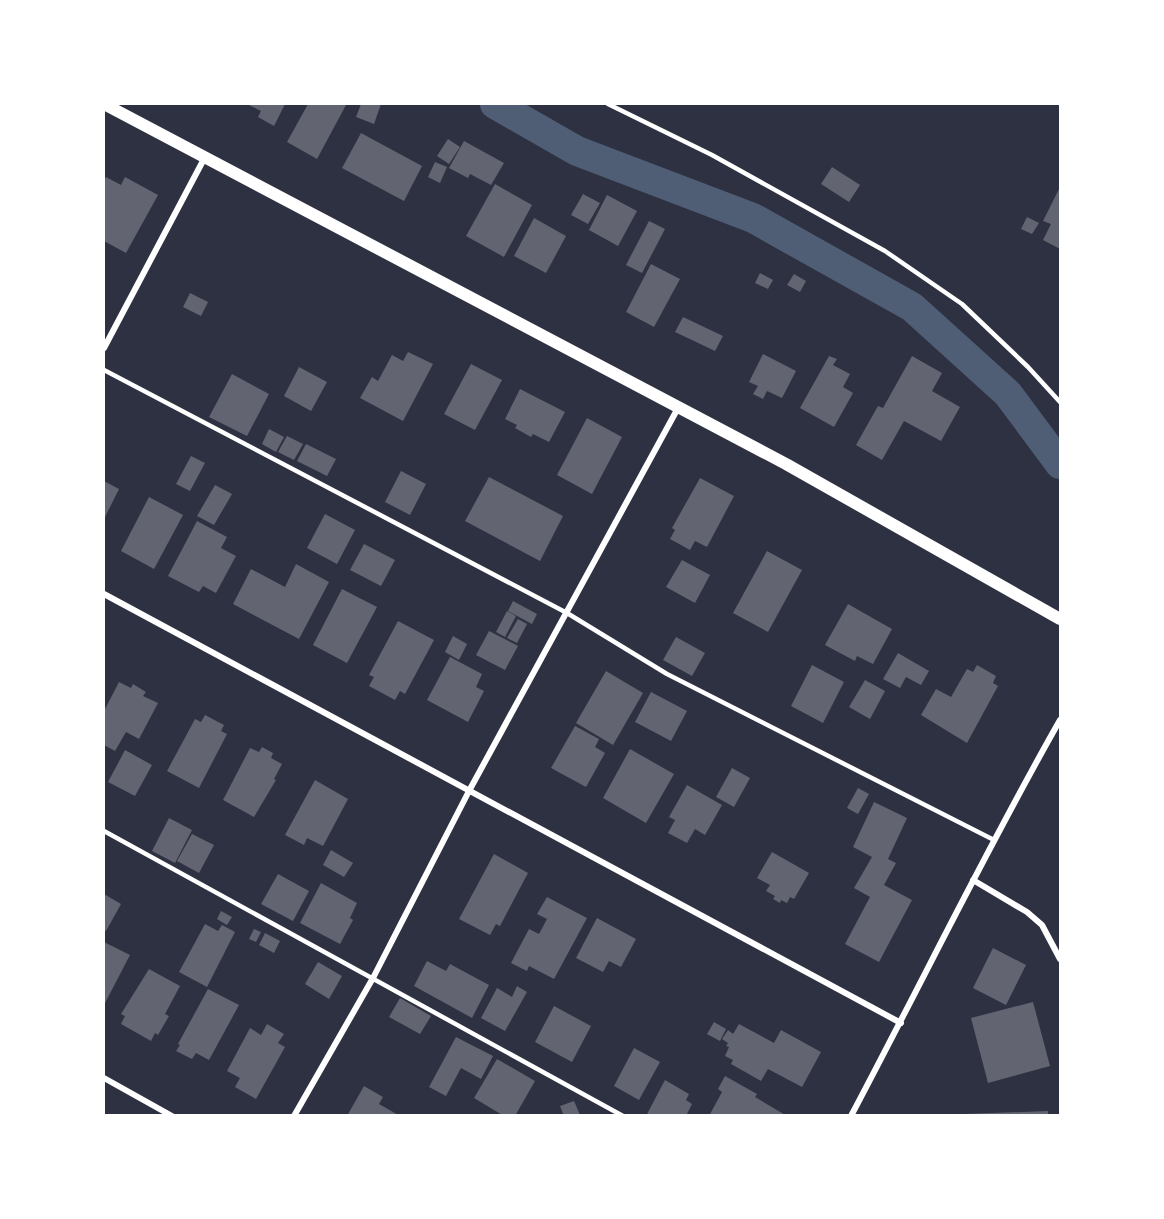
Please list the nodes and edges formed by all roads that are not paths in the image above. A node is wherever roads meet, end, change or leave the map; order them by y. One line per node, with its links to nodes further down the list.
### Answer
1 (104, 104): 3 (main road)
2 (608, 104): 6 (lane)
3 (206, 157): 4 (street); 7 (main road)
4 (104, 348)
5 (104, 370): 9 (lane)
6 (1060, 402)
7 (679, 407): 9 (street); 10 (main road)
8 (104, 594): 12 (street)
9 (567, 613): 12 (street); 14 (lane)
10 (1060, 619)
11 (1060, 720): 14 (street)
12 (470, 791): 17 (street); 18 (street)
13 (104, 831): 17 (lane)
14 (994, 840): 15 (street)
15 (973, 880): 16 (street); 18 (street)
16 (1060, 959)
17 (373, 978): 21 (street); 22 (lane)
18 (901, 1023): 23 (street)
19 (104, 1078): 20 (street)
20 (172, 1116)
21 (294, 1116)
22 (623, 1116)
23 (851, 1116)

